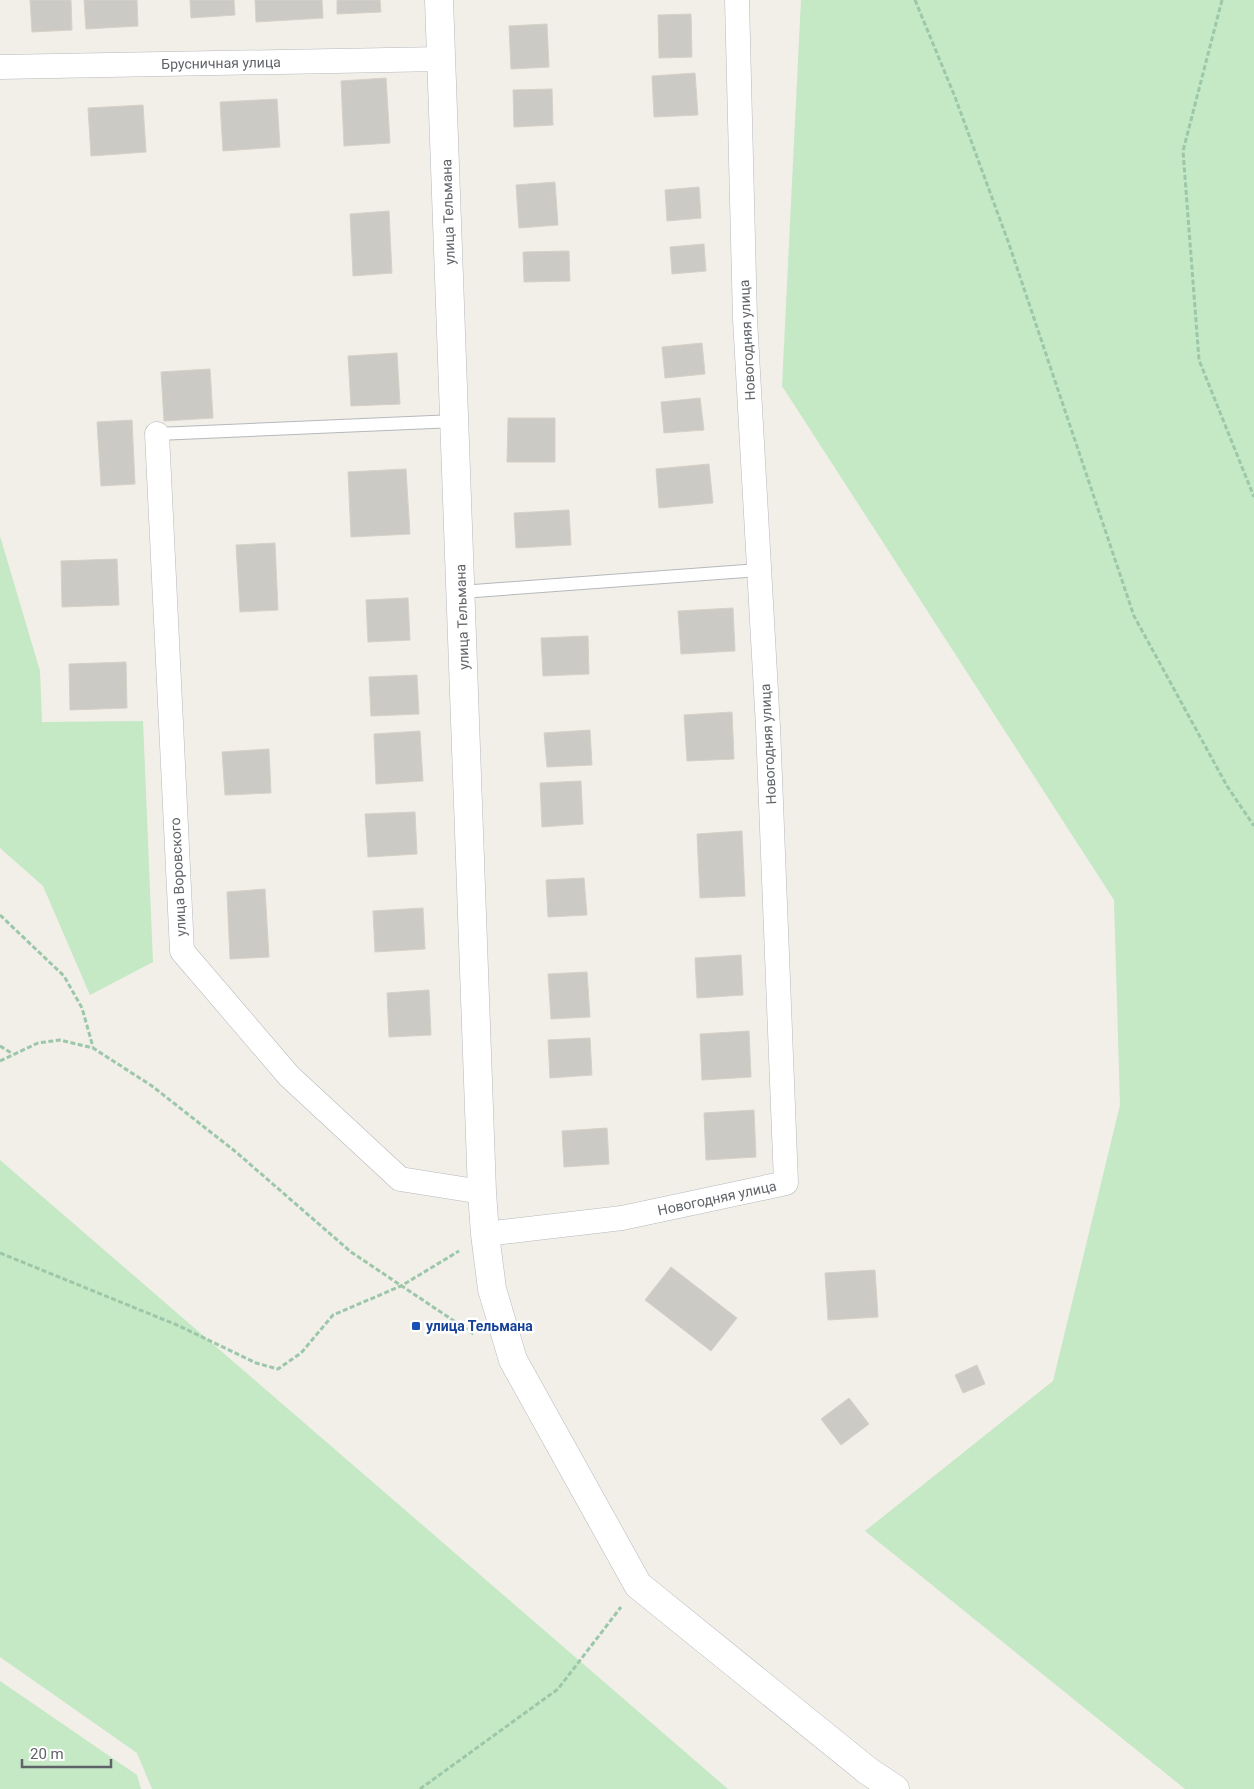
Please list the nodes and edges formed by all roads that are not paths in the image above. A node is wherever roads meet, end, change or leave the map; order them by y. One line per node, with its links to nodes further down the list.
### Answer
1 (439, 0): 3 (street, улица Тельмана)
2 (737, 0): 7 (street, Новогодняя улица)
3 (442, 59): 4 (street, Брусничная улица); 5 (street, улица Тельмана)
4 (0, 67)
5 (455, 421): 6 (lane); 8 (street, улица Тельмана)
6 (157, 434): 9 (street, улица Воровского)
7 (759, 570): 8 (lane); 10 (street, Новогодняя улица)
8 (461, 592): 9 (street, улица Тельмана)
9 (482, 1192): 10 (street, улица Тельмана)
10 (485, 1234): 11 (street, улица Тельмана)
11 (895, 1789)

